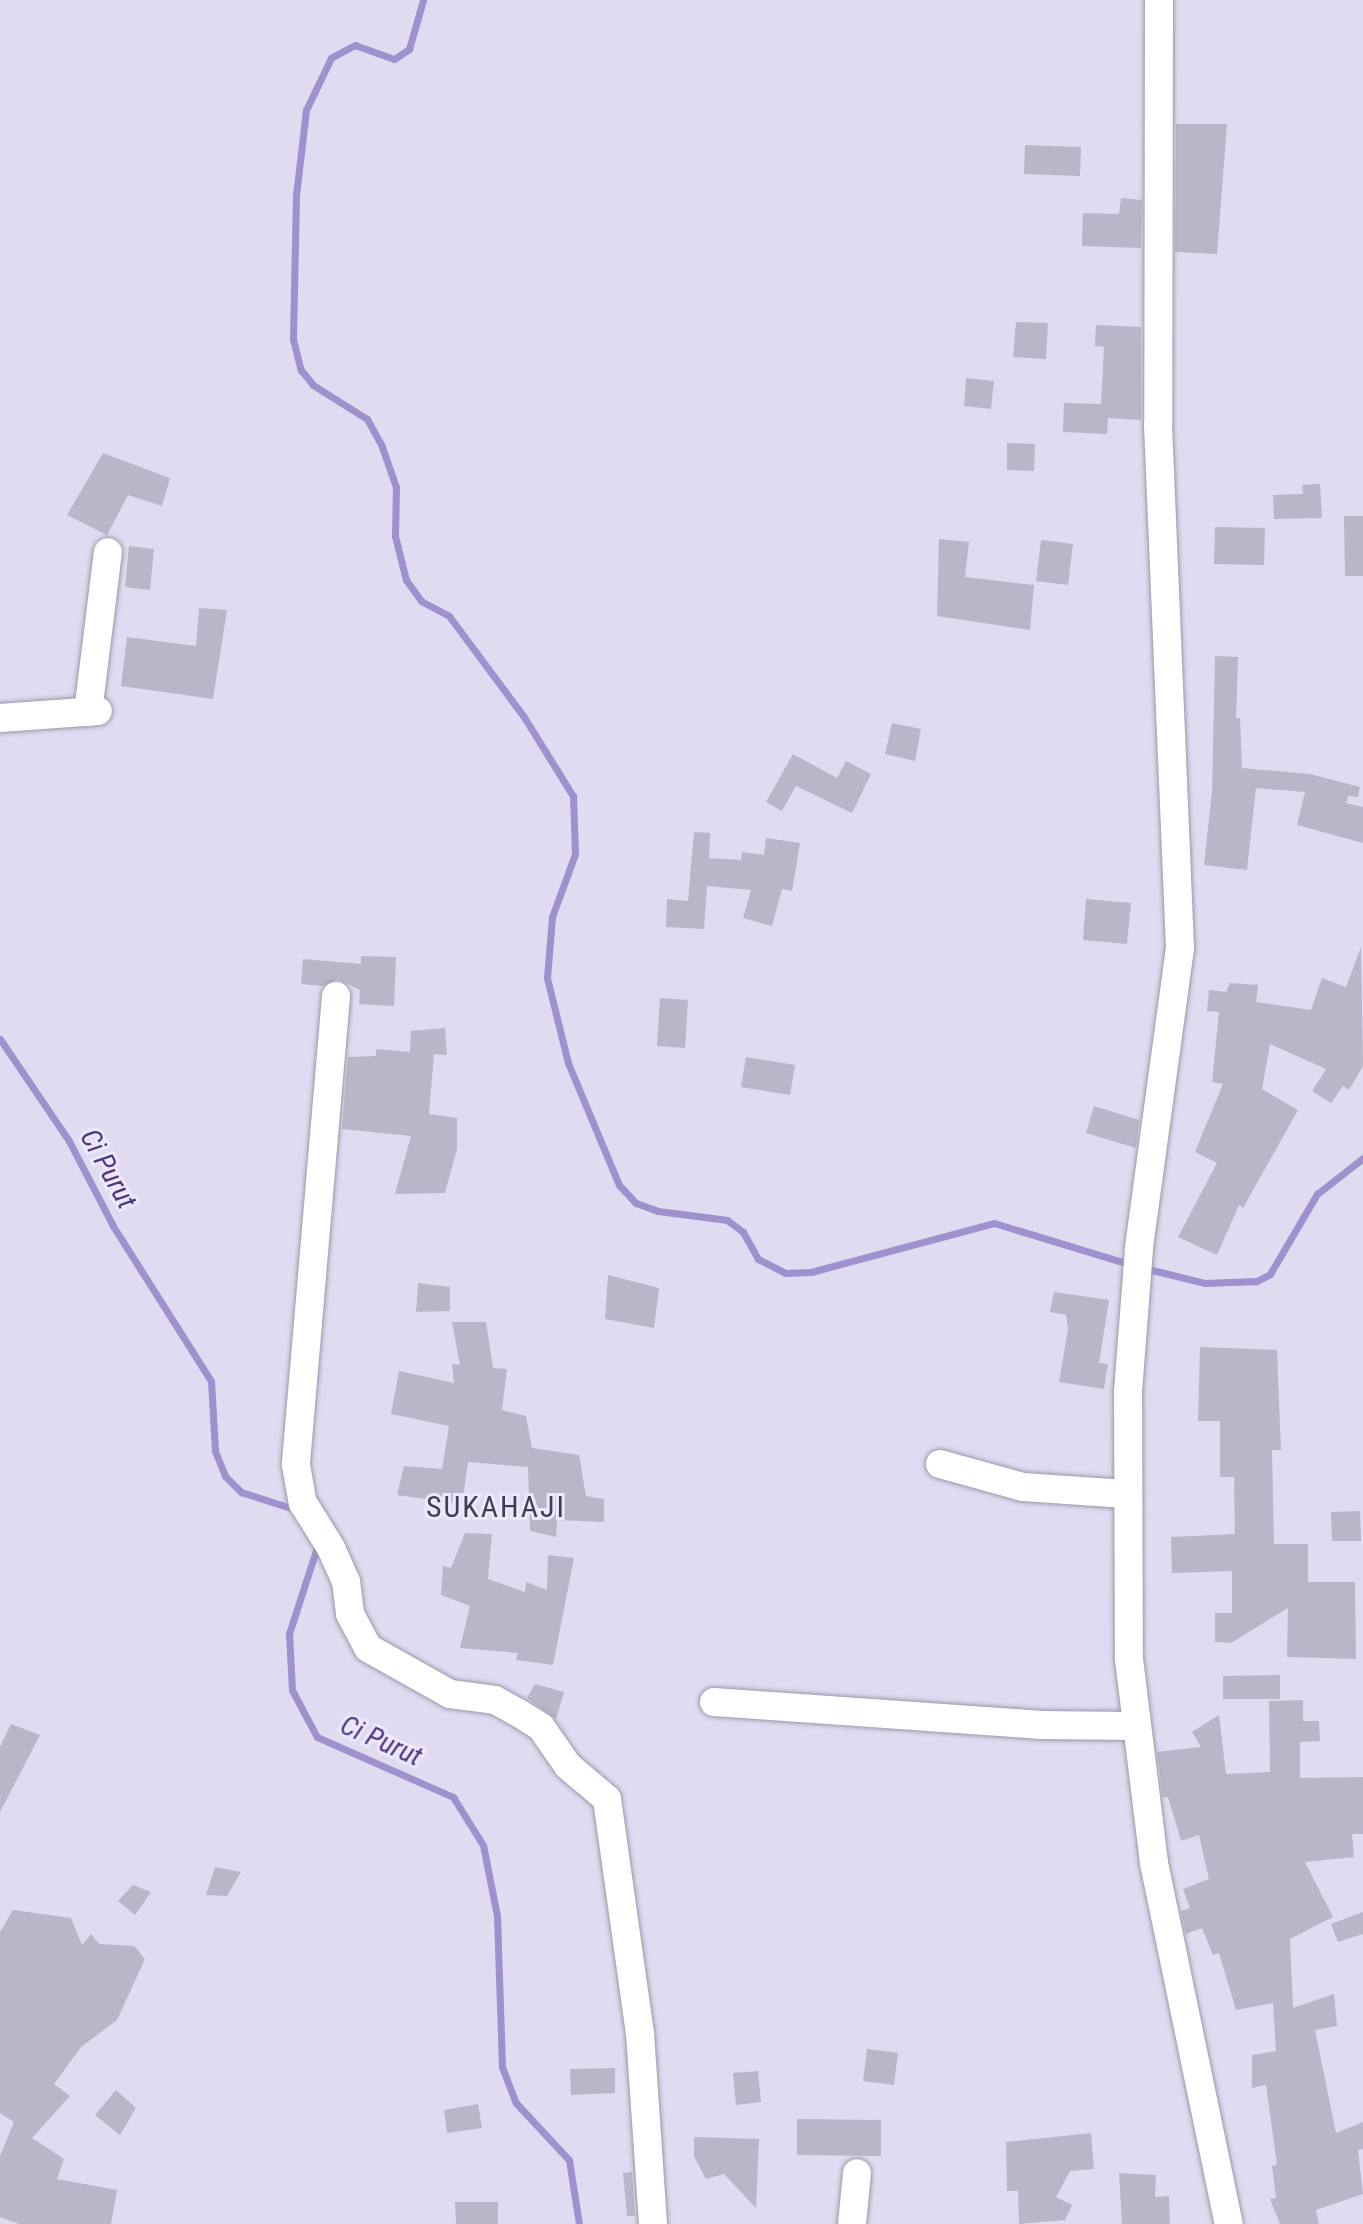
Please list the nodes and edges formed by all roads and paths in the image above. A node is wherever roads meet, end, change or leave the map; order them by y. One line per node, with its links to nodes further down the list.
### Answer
1 (1159, 0): 6 (street)
2 (108, 552): 3 (street)
3 (0, 718)
4 (336, 996): 10 (street)
5 (940, 1464): 6 (street)
6 (1126, 1494): 8 (street)
7 (714, 1702): 8 (street)
8 (1136, 1726): 12 (street)
9 (857, 2173): 11 (street)
10 (653, 2224)
11 (852, 2224)
12 (1229, 2224)

